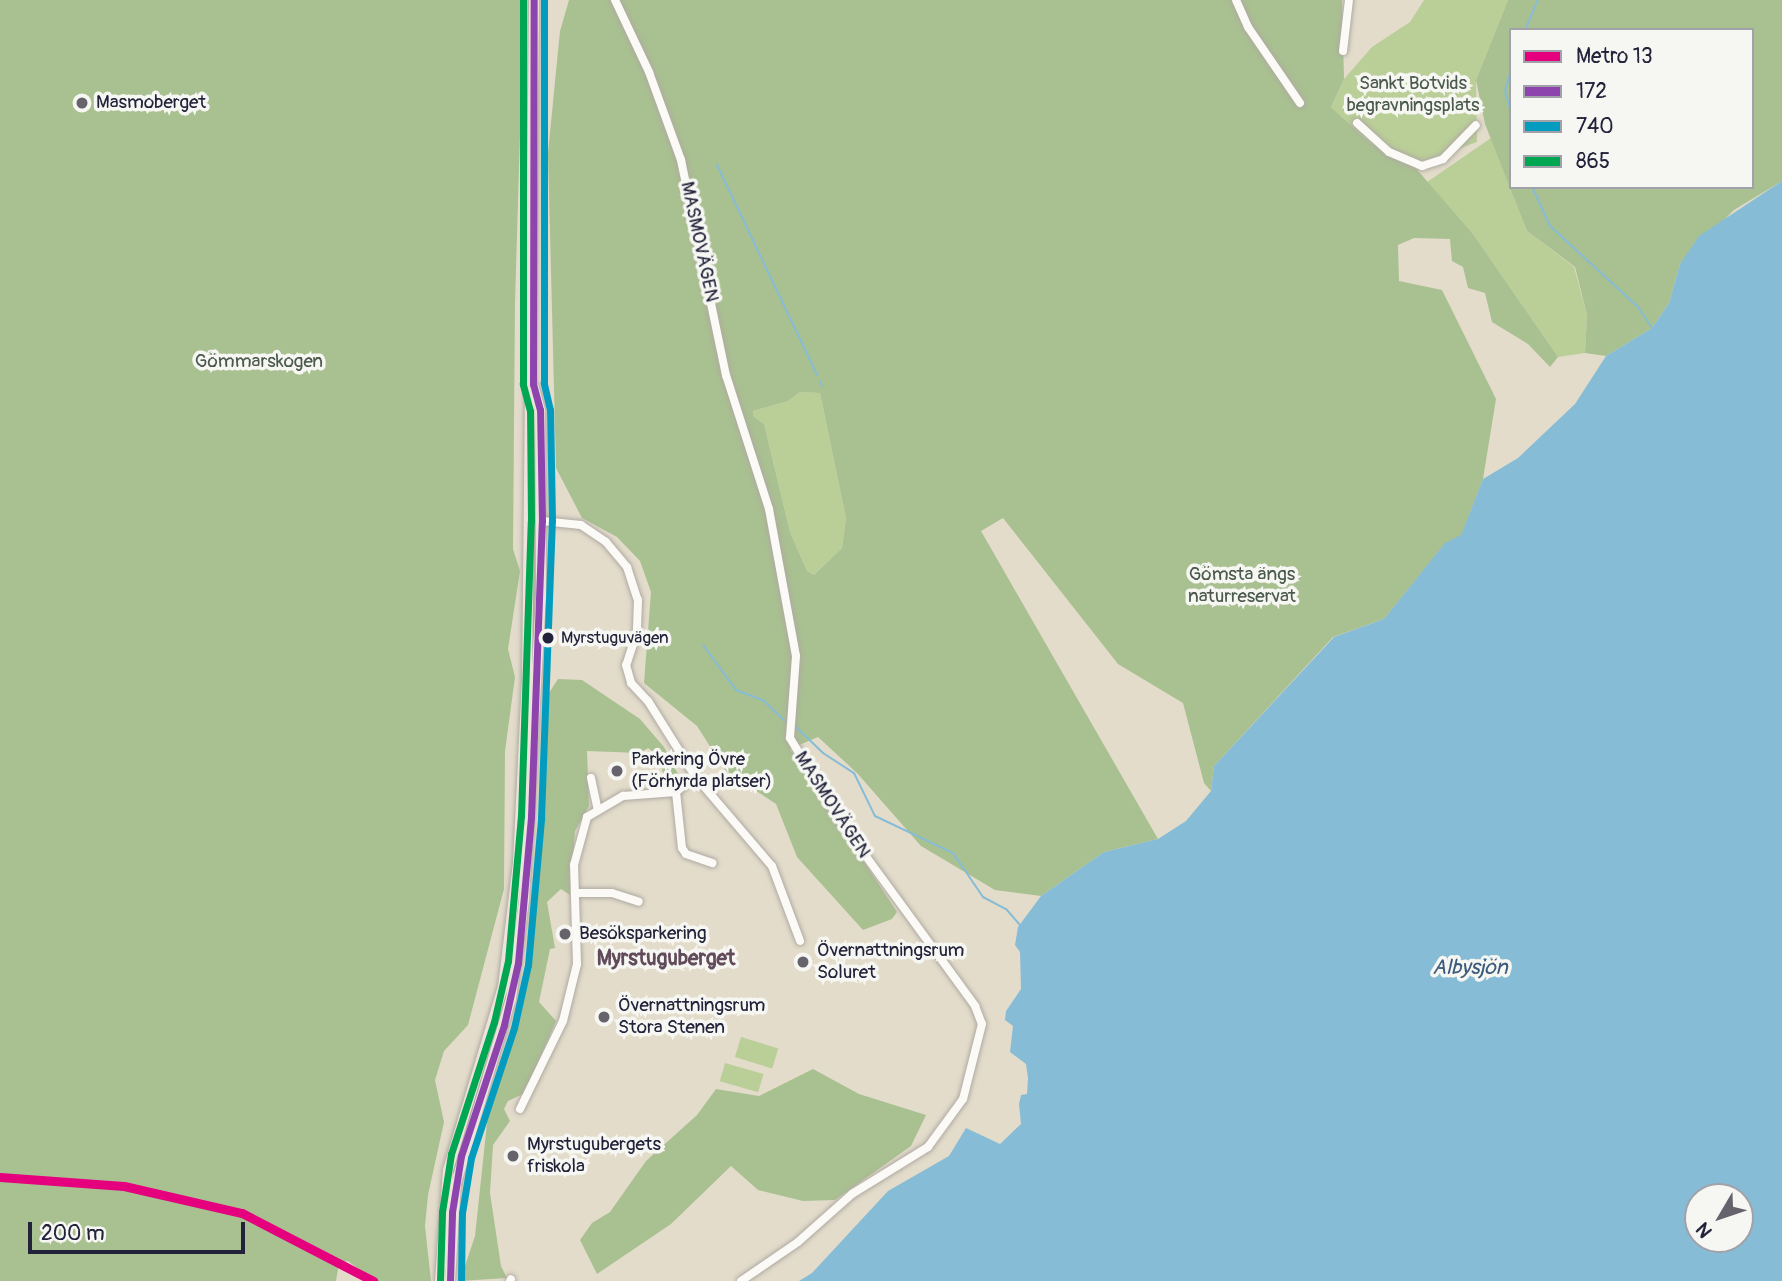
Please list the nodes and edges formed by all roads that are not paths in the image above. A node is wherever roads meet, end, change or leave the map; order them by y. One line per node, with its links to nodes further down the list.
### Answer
1 (534, 0): 9 (main road)
2 (615, 0): 24 (street, MASMOVÄGEN)
3 (1236, 0): 6 (street)
4 (1349, 0): 5 (street)
5 (1343, 51)
6 (1300, 103)
7 (1357, 123): 8 (street)
8 (1476, 125)
9 (533, 384): 10 (main road); 11 (main road)
10 (527, 453): 11 (main road); 12 (main road)
11 (542, 521): 12 (main road); 13 (street); 23 (main road)
12 (527, 539): 22 (main road)
13 (695, 776): 15 (street); 20 (street)
14 (591, 778): 16 (street)
15 (676, 792): 16 (street); 17 (street)
16 (598, 810): 18 (street)
17 (712, 863)
18 (578, 892): 19 (street); 21 (street)
19 (639, 902)
20 (800, 941)
21 (520, 1109)
22 (440, 1281)
23 (450, 1281)
24 (741, 1281)

